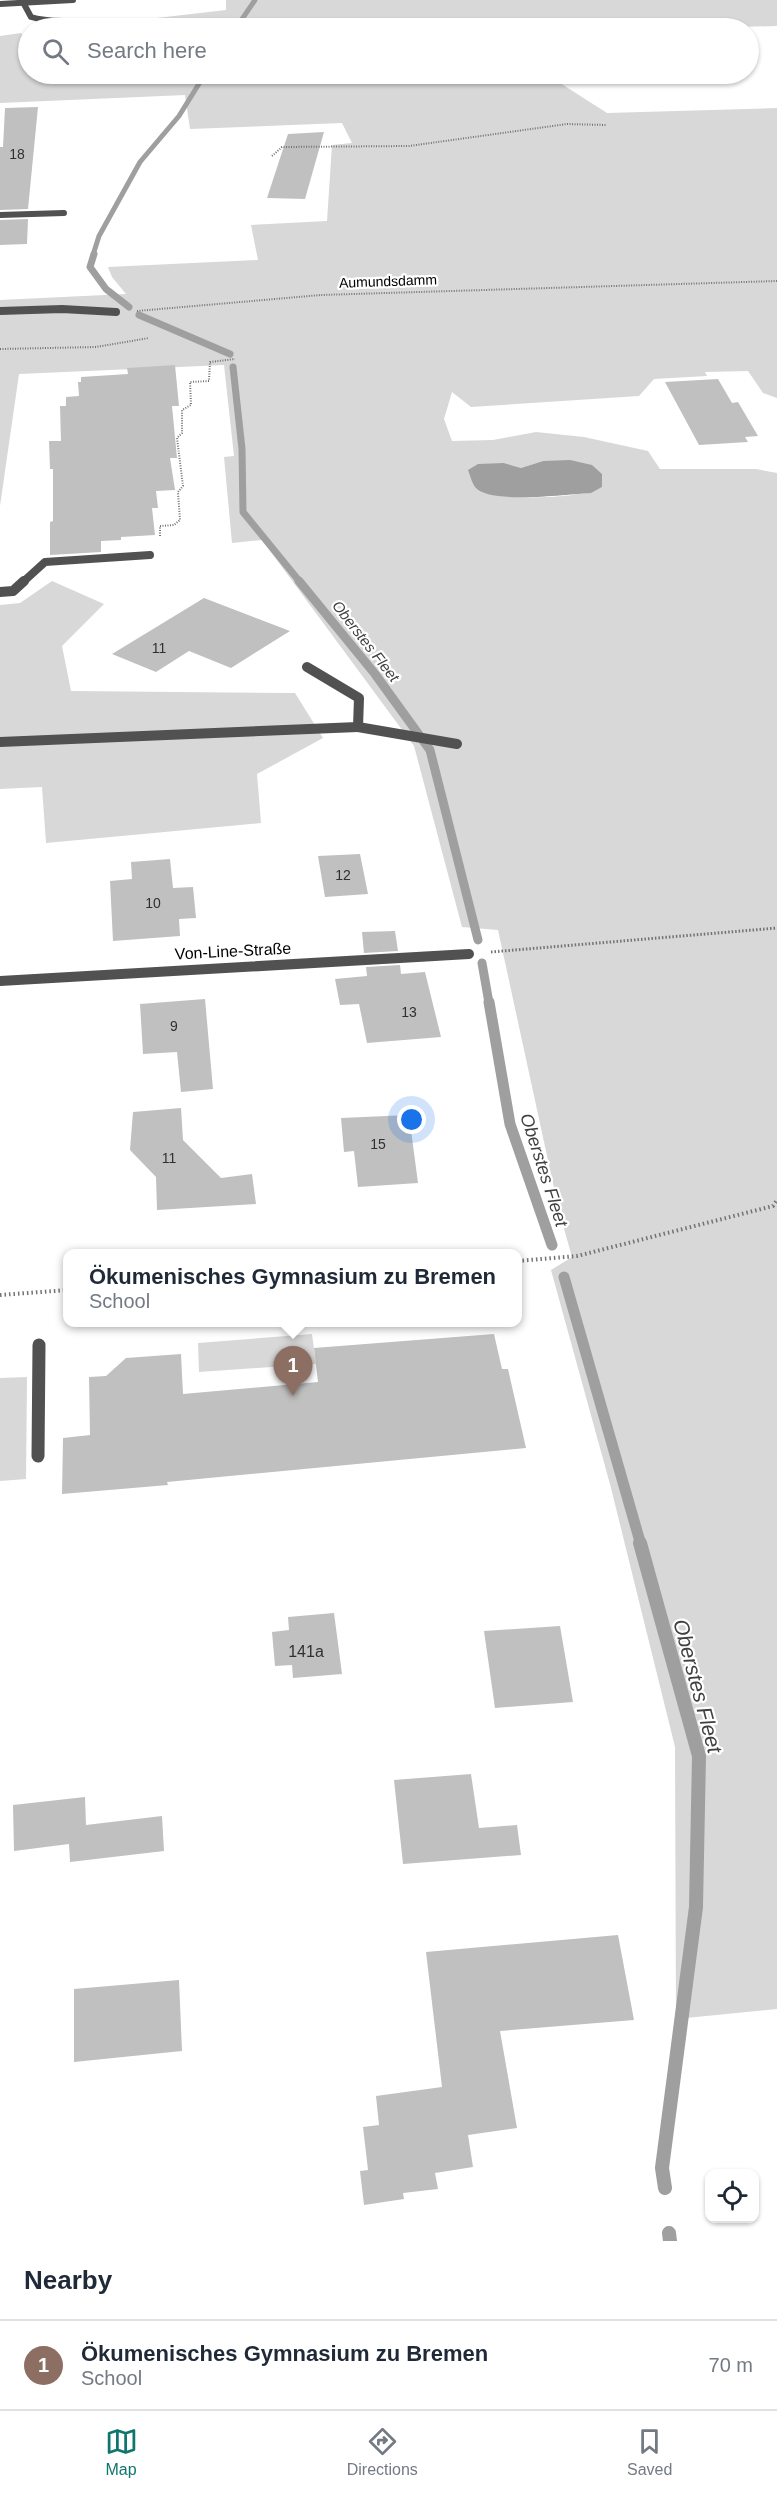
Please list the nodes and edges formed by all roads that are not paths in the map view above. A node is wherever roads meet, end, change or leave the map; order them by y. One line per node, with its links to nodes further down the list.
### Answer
1 (73, 0): 3 (street)
2 (0, 4): 3 (street)
3 (24, 4): 4 (street)
4 (34, 18)
5 (64, 213): 6 (street)
6 (0, 215)
7 (0, 311): 8 (street)
8 (116, 312)
9 (150, 555): 10 (street)
10 (0, 592)
11 (307, 667): 12 (street)
12 (358, 728): 13 (street); 14 (street)
13 (0, 742)
14 (457, 744)
15 (469, 954): 16 (street, Von-Line-Straße)
16 (0, 981)
17 (39, 1345): 18 (street)
18 (38, 1456)

